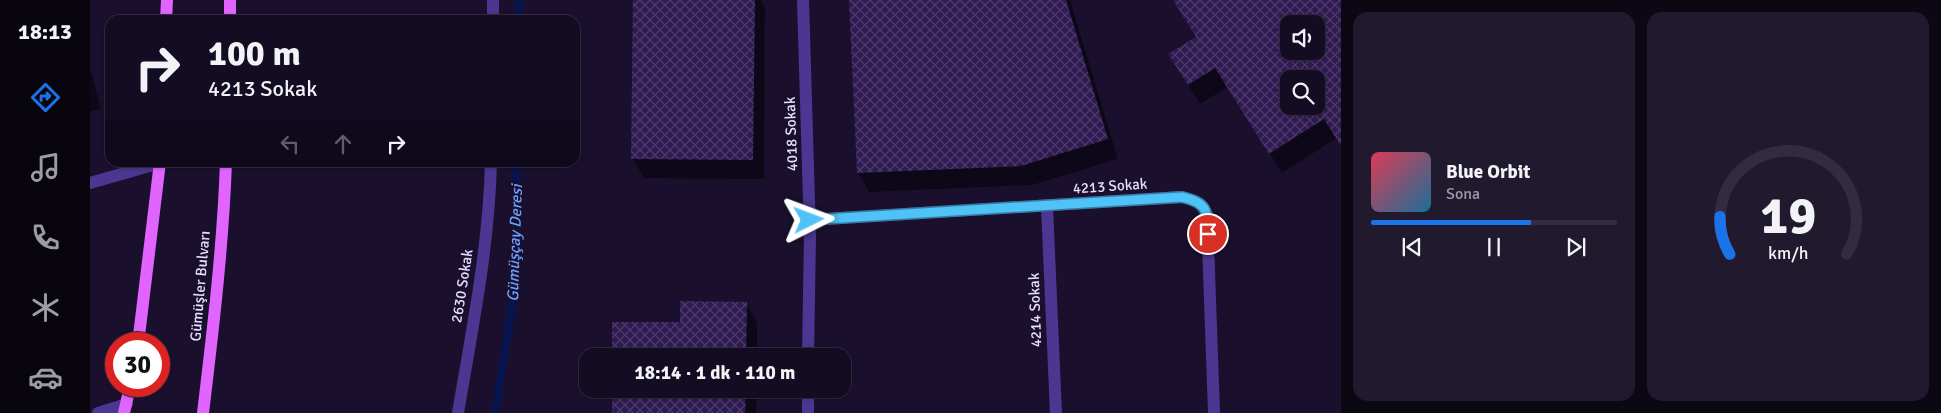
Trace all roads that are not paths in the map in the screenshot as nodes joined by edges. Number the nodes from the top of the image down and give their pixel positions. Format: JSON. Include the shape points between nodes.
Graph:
{"nodes":[{"id":1,"x":167,"y":0,"type":"edge"},
{"id":2,"x":230,"y":0,"type":"edge"},
{"id":3,"x":493,"y":0,"type":"edge"},
{"id":4,"x":804,"y":0,"type":"edge"},
{"id":5,"x":166,"y":15,"type":"edge"},
{"id":6,"x":230,"y":15,"type":"edge"},
{"id":7,"x":493,"y":15,"type":"edge"},
{"id":8,"x":146,"y":167,"type":"edge"},
{"id":9,"x":160,"y":167,"type":"edge"},
{"id":10,"x":226,"y":167,"type":"edge"},
{"id":11,"x":491,"y":167,"type":"edge"},
{"id":12,"x":90,"y":183,"type":"edge"},
{"id":13,"x":1047,"y":207,"type":"junction"},
{"id":14,"x":809,"y":220,"type":"junction"},
{"id":15,"x":139,"y":332,"type":"edge"},
{"id":16,"x":808,"y":348,"type":"edge"},
{"id":17,"x":808,"y":398,"type":"edge"},
{"id":18,"x":125,"y":409,"type":"edge"},
{"id":19,"x":98,"y":413,"type":"edge"},
{"id":20,"x":203,"y":413,"type":"edge"},
{"id":21,"x":458,"y":413,"type":"edge"},
{"id":22,"x":808,"y":413,"type":"edge"},
{"id":23,"x":1056,"y":413,"type":"edge"},
{"id":24,"x":1214,"y":413,"type":"edge"}],
"edges":[{"from":1,"to":5,"type":"main road"},
{"from":2,"to":6,"type":"main road"},
{"from":3,"to":7,"type":"street"},
{"from":4,"to":14,"type":"street","name":"4018 Sokak"},
{"from":8,"to":12,"type":"street"},
{"from":9,"to":15,"type":"main road"},
{"from":10,"to":20,"type":"main road","name":"Gümüşler Bulvarı"},
{"from":11,"to":21,"type":"street","name":"2630 Sokak","via":[[484,257]]},
{"from":13,"to":14,"type":"street","name":"4213 Sokak"},
{"from":13,"to":23,"type":"street","name":"4214 Sokak"},
{"from":13,"to":24,"type":"street","name":"4213 Sokak","via":[[1182,197],[1203,205],[1207,214]]},
{"from":14,"to":16,"type":"street","name":"4018 Sokak"},
{"from":17,"to":22,"type":"street"},
{"from":18,"to":19,"type":"street"}]}
